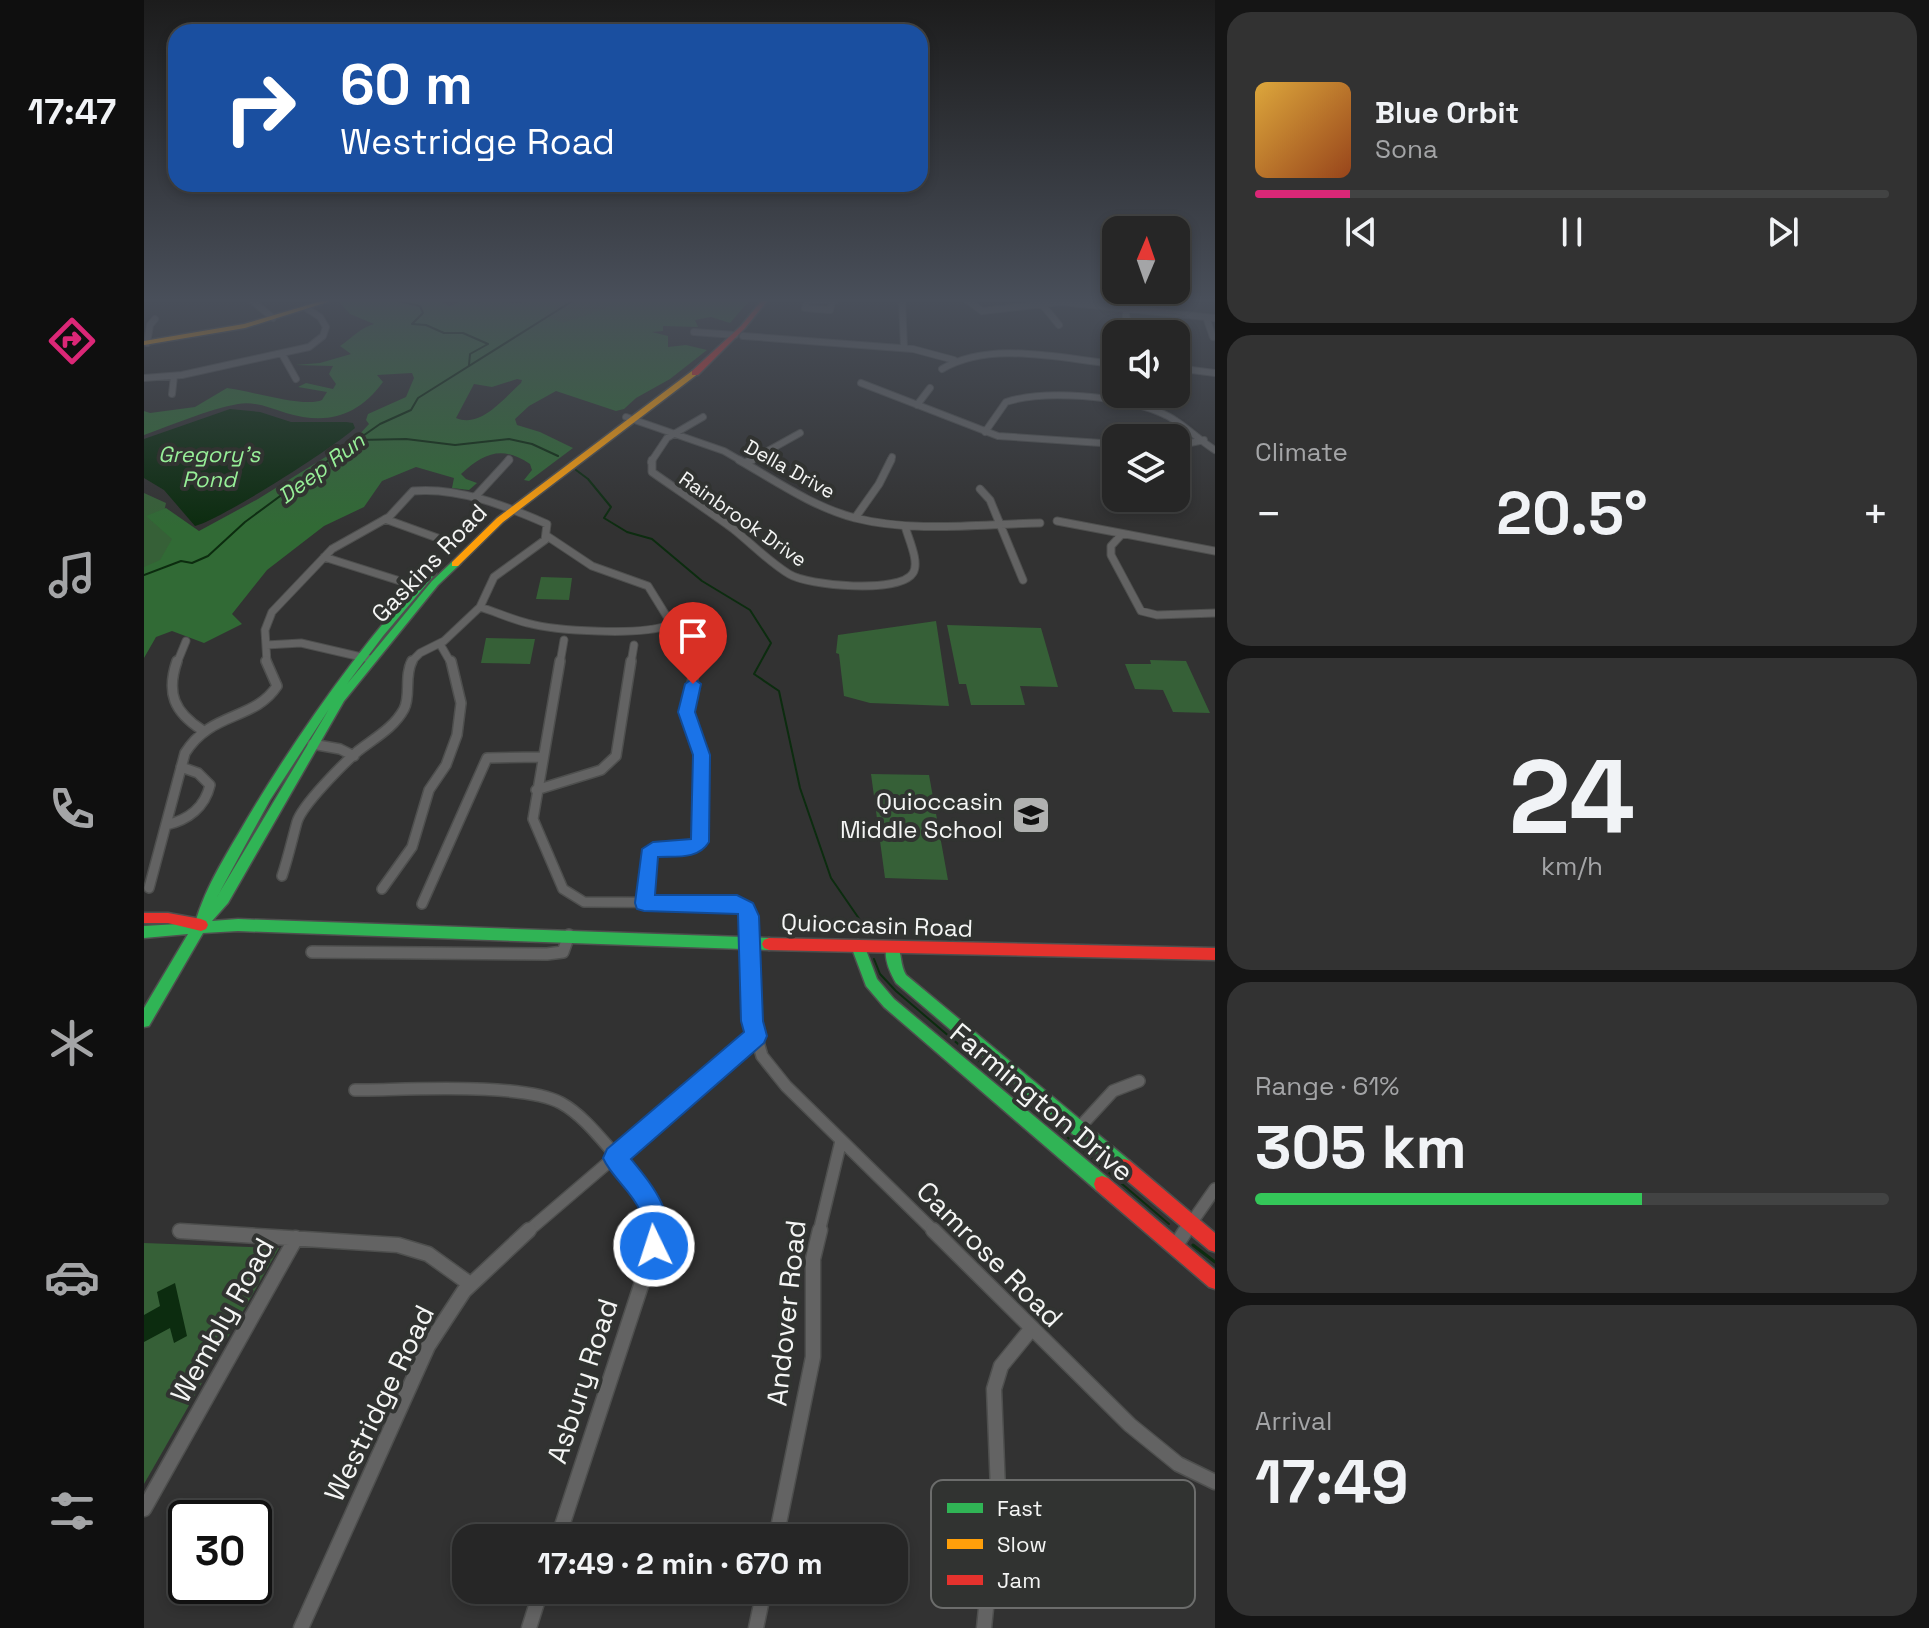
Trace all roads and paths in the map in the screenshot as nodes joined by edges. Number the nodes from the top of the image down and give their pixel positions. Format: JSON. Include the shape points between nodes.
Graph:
{"nodes":[{"id":1,"x":174,"y":376,"type":"joint"},
{"id":2,"x":294,"y":376,"type":"edge"},
{"id":3,"x":691,"y":376,"type":"edge"},
{"id":4,"x":144,"y":378,"type":"edge"},
{"id":5,"x":296,"y":379,"type":"dead end"},
{"id":6,"x":861,"y":383,"type":"dead end"},
{"id":7,"x":930,"y":388,"type":"dead end"},
{"id":8,"x":172,"y":394,"type":"dead end"},
{"id":9,"x":917,"y":405,"type":"junction"},
{"id":10,"x":703,"y":417,"type":"dead end"},
{"id":11,"x":629,"y":418,"type":"junction"},
{"id":12,"x":985,"y":432,"type":"junction"},
{"id":13,"x":800,"y":433,"type":"dead end"},
{"id":14,"x":676,"y":434,"type":"junction"},
{"id":15,"x":1204,"y":440,"type":"junction"},
{"id":16,"x":1102,"y":443,"type":"edge"},
{"id":17,"x":1190,"y":443,"type":"edge"},
{"id":18,"x":1215,"y":447,"type":"edge"},
{"id":19,"x":892,"y":457,"type":"dead end"},
{"id":20,"x":509,"y":459,"type":"dead end"},
{"id":21,"x":747,"y":462,"type":"junction"},
{"id":22,"x":980,"y":489,"type":"dead end"},
{"id":23,"x":474,"y":498,"type":"junction"},
{"id":24,"x":510,"y":507,"type":"junction"},
{"id":25,"x":855,"y":518,"type":"junction"},
{"id":26,"x":385,"y":519,"type":"junction"},
{"id":27,"x":1057,"y":521,"type":"dead end"},
{"id":28,"x":1040,"y":523,"type":"dead end"},
{"id":29,"x":1000,"y":524,"type":"junction"},
{"id":30,"x":905,"y":526,"type":"junction"},
{"id":31,"x":1122,"y":534,"type":"junction"},
{"id":32,"x":547,"y":536,"type":"junction"},
{"id":33,"x":443,"y":540,"type":"dead end"},
{"id":34,"x":1215,"y":551,"type":"edge"},
{"id":35,"x":324,"y":557,"type":"junction"},
{"id":36,"x":1023,"y":580,"type":"dead end"},
{"id":37,"x":400,"y":581,"type":"dead end"},
{"id":38,"x":480,"y":607,"type":"junction"},
{"id":39,"x":1215,"y":613,"type":"edge"},
{"id":40,"x":564,"y":640,"type":"dead end"},
{"id":41,"x":186,"y":641,"type":"dead end"},
{"id":42,"x":440,"y":644,"type":"junction"},
{"id":43,"x":266,"y":645,"type":"junction"},
{"id":44,"x":634,"y":645,"type":"dead end"},
{"id":45,"x":364,"y":658,"type":"junction"},
{"id":46,"x":695,"y":667,"type":"dead end"},
{"id":47,"x":202,"y":730,"type":"junction"},
{"id":48,"x":312,"y":744,"type":"junction"},
{"id":49,"x":354,"y":756,"type":"junction"},
{"id":50,"x":542,"y":757,"type":"junction"},
{"id":51,"x":181,"y":767,"type":"junction"},
{"id":52,"x":536,"y":790,"type":"junction"},
{"id":53,"x":166,"y":825,"type":"junction"},
{"id":54,"x":282,"y":876,"type":"dead end"},
{"id":55,"x":149,"y":888,"type":"dead end"},
{"id":56,"x":382,"y":889,"type":"dead end"},
{"id":57,"x":644,"y":903,"type":"junction"},
{"id":58,"x":422,"y":904,"type":"dead end"},
{"id":59,"x":144,"y":918,"type":"edge"},
{"id":60,"x":201,"y":925,"type":"junction"},
{"id":61,"x":144,"y":932,"type":"edge"},
{"id":62,"x":569,"y":935,"type":"junction"},
{"id":63,"x":749,"y":942,"type":"junction"},
{"id":64,"x":858,"y":946,"type":"junction"},
{"id":65,"x":892,"y":948,"type":"junction"},
{"id":66,"x":312,"y":952,"type":"dead end"},
{"id":67,"x":1215,"y":954,"type":"edge"},
{"id":68,"x":144,"y":1021,"type":"edge"},
{"id":69,"x":756,"y":1036,"type":"junction"},
{"id":70,"x":1139,"y":1081,"type":"dead end"},
{"id":71,"x":355,"y":1090,"type":"dead end"},
{"id":72,"x":1078,"y":1129,"type":"junction"},
{"id":73,"x":841,"y":1141,"type":"junction"},
{"id":74,"x":615,"y":1158,"type":"junction"},
{"id":75,"x":1215,"y":1189,"type":"edge"},
{"id":76,"x":1190,"y":1223,"type":"junction"},
{"id":77,"x":180,"y":1231,"type":"dead end"},
{"id":78,"x":296,"y":1238,"type":"junction"},
{"id":79,"x":1215,"y":1244,"type":"edge"},
{"id":80,"x":1175,"y":1247,"type":"junction"},
{"id":81,"x":1215,"y":1281,"type":"edge"},
{"id":82,"x":470,"y":1284,"type":"junction"},
{"id":83,"x":1032,"y":1328,"type":"junction"},
{"id":84,"x":998,"y":1480,"type":"edge"},
{"id":85,"x":1215,"y":1482,"type":"edge"},
{"id":86,"x":144,"y":1509,"type":"edge"},
{"id":87,"x":563,"y":1524,"type":"edge"},
{"id":88,"x":779,"y":1524,"type":"edge"},
{"id":89,"x":537,"y":1604,"type":"edge"},
{"id":90,"x":761,"y":1604,"type":"edge"},
{"id":91,"x":986,"y":1608,"type":"edge"},
{"id":92,"x":301,"y":1628,"type":"edge"},
{"id":93,"x":529,"y":1628,"type":"edge"},
{"id":94,"x":756,"y":1628,"type":"edge"},
{"id":95,"x":984,"y":1628,"type":"edge"}],
"edges":[{"from":1,"to":4,"type":"street"},
{"from":1,"to":8,"type":"street"},
{"from":2,"to":5,"type":"street"},
{"from":3,"to":11,"type":"main road","name":"Gaskins Road"},
{"from":6,"to":9,"type":"street"},
{"from":7,"to":9,"type":"street"},
{"from":9,"to":12,"type":"street"},
{"from":10,"to":14,"type":"street"},
{"from":11,"to":14,"type":"street","name":"Della Drive"},
{"from":11,"to":24,"type":"main road","name":"Gaskins Road"},
{"from":12,"to":15,"type":"street","via":[[1003,404],[1041,396],[1142,406]]},
{"from":12,"to":16,"type":"street","via":[[1025,440]]},
{"from":13,"to":21,"type":"street"},
{"from":14,"to":21,"type":"street","name":"Della Drive"},
{"from":14,"to":30,"type":"street","name":"Rainbrook Drive","via":[[650,456],[654,475],[803,581],[838,586],[904,581],[915,564]]},
{"from":15,"to":17,"type":"street"},
{"from":15,"to":18,"type":"street"},
{"from":19,"to":25,"type":"street"},
{"from":20,"to":23,"type":"street"},
{"from":21,"to":25,"type":"street","name":"Della Drive","via":[[819,505]]},
{"from":22,"to":29,"type":"street"},
{"from":23,"to":24,"type":"street"},
{"from":23,"to":26,"type":"street","via":[[428,488],[413,491]]},
{"from":24,"to":32,"type":"street","via":[[547,524]]},
{"from":24,"to":45,"type":"main road","name":"Gaskins Road"},
{"from":25,"to":30,"type":"street","name":"Della Drive"},
{"from":26,"to":33,"type":"street"},
{"from":26,"to":35,"type":"street"},
{"from":27,"to":31,"type":"street"},
{"from":28,"to":29,"type":"street","name":"Della Drive"},
{"from":29,"to":30,"type":"street","name":"Della Drive"},
{"from":29,"to":36,"type":"street"},
{"from":31,"to":34,"type":"street"},
{"from":31,"to":39,"type":"street","via":[[1111,546],[1111,555],[1141,611]]},
{"from":32,"to":38,"type":"street","via":[[494,577]]},
{"from":32,"to":38,"type":"street","via":[[592,566],[648,586],[668,625],[637,633],[530,624]]},
{"from":35,"to":37,"type":"street"},
{"from":35,"to":43,"type":"street","via":[[272,612]]},
{"from":38,"to":42,"type":"street"},
{"from":40,"to":50,"type":"street"},
{"from":41,"to":47,"type":"street","via":[[171,675],[171,695],[185,720]]},
{"from":42,"to":49,"type":"street","via":[[410,663],[405,708]]},
{"from":42,"to":56,"type":"street","via":[[459,685],[462,723],[446,764],[429,789],[409,854]]},
{"from":43,"to":45,"type":"street","via":[[301,643]]},
{"from":43,"to":47,"type":"street","via":[[265,659],[276,679],[271,696]]},
{"from":44,"to":52,"type":"street","via":[[616,756],[601,770]]},
{"from":45,"to":48,"type":"main road","name":"Gaskins Road"},
{"from":45,"to":60,"type":"main road","name":"Gaskins Road","via":[[324,704],[272,787],[206,905]]},
{"from":46,"to":57,"type":"street","via":[[687,712],[701,755],[700,842],[648,854]]},
{"from":47,"to":51,"type":"street"},
{"from":48,"to":49,"type":"street"},
{"from":48,"to":60,"type":"main road","name":"Gaskins Road","via":[[223,899]]},
{"from":49,"to":54,"type":"street","via":[[297,820]]},
{"from":50,"to":52,"type":"street"},
{"from":50,"to":58,"type":"street","via":[[487,758]]},
{"from":51,"to":53,"type":"street"},
{"from":51,"to":53,"type":"street","via":[[205,778],[209,793],[188,819]]},
{"from":52,"to":57,"type":"street","via":[[533,819],[568,895],[584,902]]},
{"from":53,"to":55,"type":"street"},
{"from":57,"to":63,"type":"street","via":[[740,904],[748,911]]},
{"from":59,"to":60,"type":"main road","name":"Quioccasin Road"},
{"from":60,"to":61,"type":"main road","name":"Quioccasin Road"},
{"from":60,"to":62,"type":"main road","name":"Quioccasin Road"},
{"from":60,"to":68,"type":"main road","name":"Gaskins Road"},
{"from":62,"to":63,"type":"main road","name":"Quioccasin Road"},
{"from":62,"to":66,"type":"street","via":[[563,952],[547,954]]},
{"from":63,"to":64,"type":"main road","name":"Quioccasin Road"},
{"from":63,"to":69,"type":"street"},
{"from":64,"to":65,"type":"main road","name":"Quioccasin Road"},
{"from":64,"to":80,"type":"main road","name":"Farmington Drive","via":[[871,982],[889,1003]]},
{"from":65,"to":67,"type":"main road","name":"Quioccasin Road"},
{"from":65,"to":72,"type":"main road","name":"Farmington Drive","via":[[901,979]]},
{"from":69,"to":73,"type":"street","name":"Camrose Road","via":[[770,1066]]},
{"from":69,"to":74,"type":"street","name":"Westridge Road"},
{"from":70,"to":72,"type":"street","via":[[1113,1091]]},
{"from":71,"to":74,"type":"street","name":"Asbury Road","via":[[524,1091],[547,1096],[582,1119]]},
{"from":72,"to":76,"type":"main road","name":"Farmington Drive"},
{"from":73,"to":83,"type":"street","name":"Camrose Road"},
{"from":73,"to":88,"type":"street","name":"Andover Road","via":[[813,1259],[813,1357]]},
{"from":74,"to":82,"type":"street","name":"Westridge Road"},
{"from":74,"to":87,"type":"street","name":"Asbury Road","via":[[650,1202],[656,1222],[654,1246]]},
{"from":75,"to":76,"type":"street"},
{"from":76,"to":79,"type":"main road","name":"Farmington Drive"},
{"from":76,"to":80,"type":"street"},
{"from":77,"to":78,"type":"street"},
{"from":78,"to":82,"type":"street","via":[[398,1245],[428,1254]]},
{"from":78,"to":86,"type":"street","name":"Wembly Road"},
{"from":80,"to":81,"type":"main road","name":"Farmington Drive"},
{"from":82,"to":92,"type":"street","name":"Westridge Road","via":[[428,1346]]},
{"from":83,"to":84,"type":"street","via":[[1001,1366],[994,1389]]},
{"from":83,"to":85,"type":"street","name":"Camrose Road","via":[[1163,1454]]},
{"from":89,"to":93,"type":"street"},
{"from":90,"to":94,"type":"street"},
{"from":91,"to":95,"type":"street"}]}
